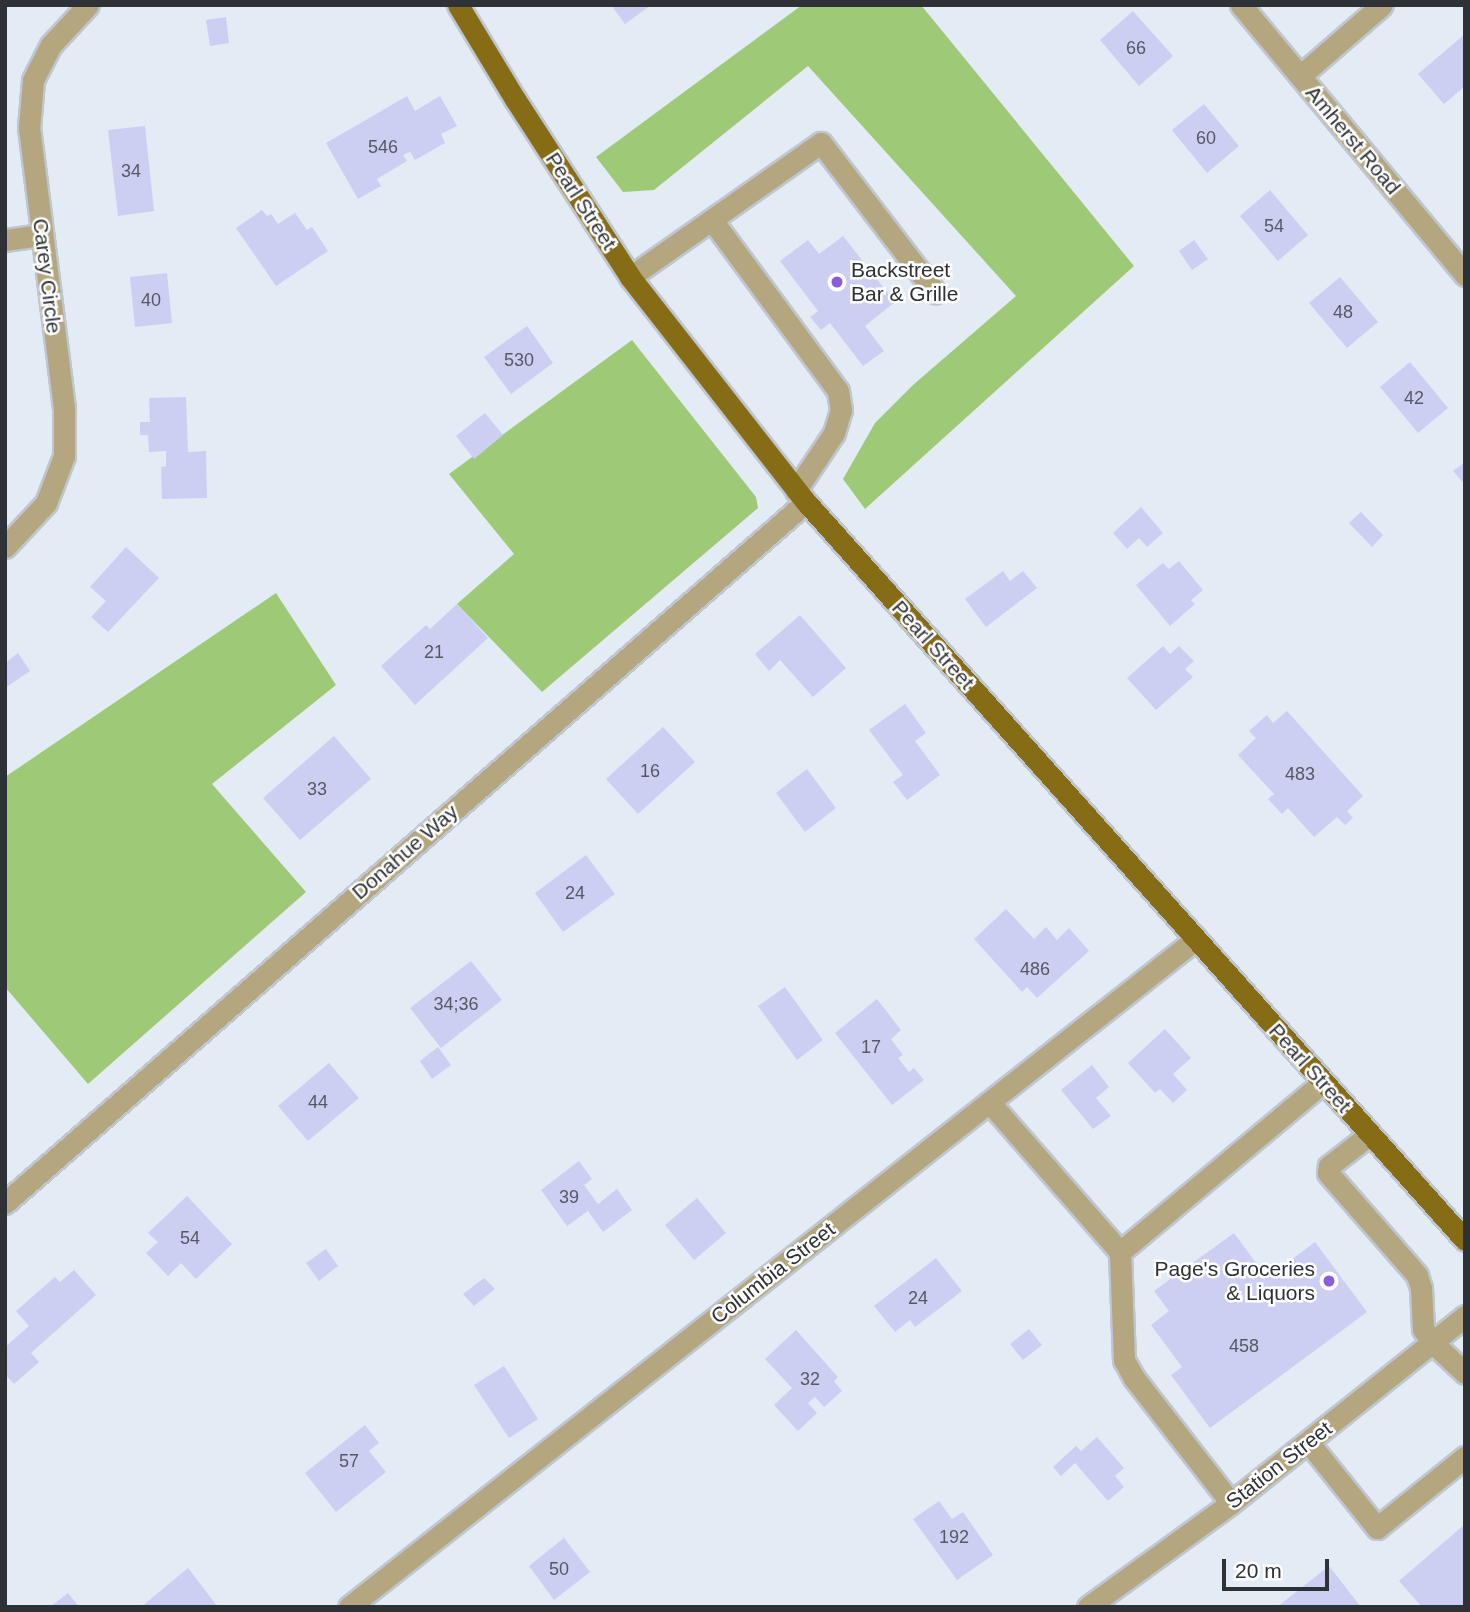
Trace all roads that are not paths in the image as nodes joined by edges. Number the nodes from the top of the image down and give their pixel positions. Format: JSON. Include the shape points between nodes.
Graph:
{"nodes":[{"id":1,"x":88,"y":5,"type":"edge"},
{"id":2,"x":458,"y":5,"type":"edge"},
{"id":3,"x":1241,"y":5,"type":"edge"},
{"id":4,"x":1381,"y":5,"type":"edge"},
{"id":5,"x":1300,"y":76,"type":"junction"},
{"id":6,"x":712,"y":220,"type":"junction"},
{"id":7,"x":42,"y":235,"type":"junction"},
{"id":8,"x":5,"y":240,"type":"edge"},
{"id":9,"x":1465,"y":275,"type":"edge"},
{"id":10,"x":630,"y":277,"type":"junction"},
{"id":11,"x":935,"y":292,"type":"dead end"},
{"id":12,"x":801,"y":496,"type":"junction"},
{"id":13,"x":5,"y":547,"type":"edge"},
{"id":14,"x":1196,"y":939,"type":"junction"},
{"id":15,"x":1322,"y":1083,"type":"junction"},
{"id":16,"x":990,"y":1104,"type":"junction"},
{"id":17,"x":1369,"y":1135,"type":"junction"},
{"id":18,"x":5,"y":1203,"type":"edge"},
{"id":19,"x":1465,"y":1240,"type":"edge"},
{"id":20,"x":1119,"y":1252,"type":"junction"},
{"id":21,"x":1465,"y":1316,"type":"edge"},
{"id":22,"x":1433,"y":1343,"type":"junction"},
{"id":23,"x":1465,"y":1373,"type":"edge"},
{"id":24,"x":1309,"y":1443,"type":"junction"},
{"id":25,"x":1465,"y":1457,"type":"edge"},
{"id":26,"x":1231,"y":1503,"type":"junction"},
{"id":27,"x":349,"y":1607,"type":"edge"},
{"id":28,"x":1088,"y":1607,"type":"edge"}],
"edges":[{"from":1,"to":7,"type":"street","name":"Carey Circle","via":[[51,45],[33,80],[29,128]]},
{"from":2,"to":10,"type":"main road","name":"Pearl Street"},
{"from":3,"to":5,"type":"street","name":"Amherst Road"},
{"from":4,"to":5,"type":"street"},
{"from":5,"to":9,"type":"street","name":"Amherst Road"},
{"from":6,"to":10,"type":"street"},
{"from":6,"to":11,"type":"street","via":[[821,143]]},
{"from":6,"to":12,"type":"street","name":"Donahue Way","via":[[838,391],[841,410],[834,433]]},
{"from":7,"to":8,"type":"street"},
{"from":7,"to":13,"type":"street","name":"Carey Circle","via":[[64,408],[64,456],[46,503]]},
{"from":10,"to":12,"type":"main road","name":"Pearl Street"},
{"from":12,"to":14,"type":"main road","name":"Pearl Street"},
{"from":12,"to":18,"type":"street","name":"Donahue Way"},
{"from":14,"to":15,"type":"main road","name":"Pearl Street"},
{"from":14,"to":16,"type":"street","name":"Columbia Street"},
{"from":15,"to":17,"type":"main road","name":"Pearl Street"},
{"from":15,"to":20,"type":"street"},
{"from":16,"to":20,"type":"street"},
{"from":16,"to":27,"type":"street","name":"Columbia Street"},
{"from":17,"to":19,"type":"main road","name":"Pearl Street"},
{"from":17,"to":22,"type":"street","via":[[1329,1166],[1328,1173],[1417,1275],[1422,1288],[1421,1322]]},
{"from":20,"to":26,"type":"street","via":[[1124,1360]]},
{"from":21,"to":22,"type":"street","name":"Station Street"},
{"from":22,"to":23,"type":"street"},
{"from":22,"to":24,"type":"street","name":"Station Street"},
{"from":24,"to":25,"type":"street","via":[[1377,1528]]},
{"from":24,"to":26,"type":"street","name":"Station Street"},
{"from":26,"to":28,"type":"street","name":"Station Street"}]}
